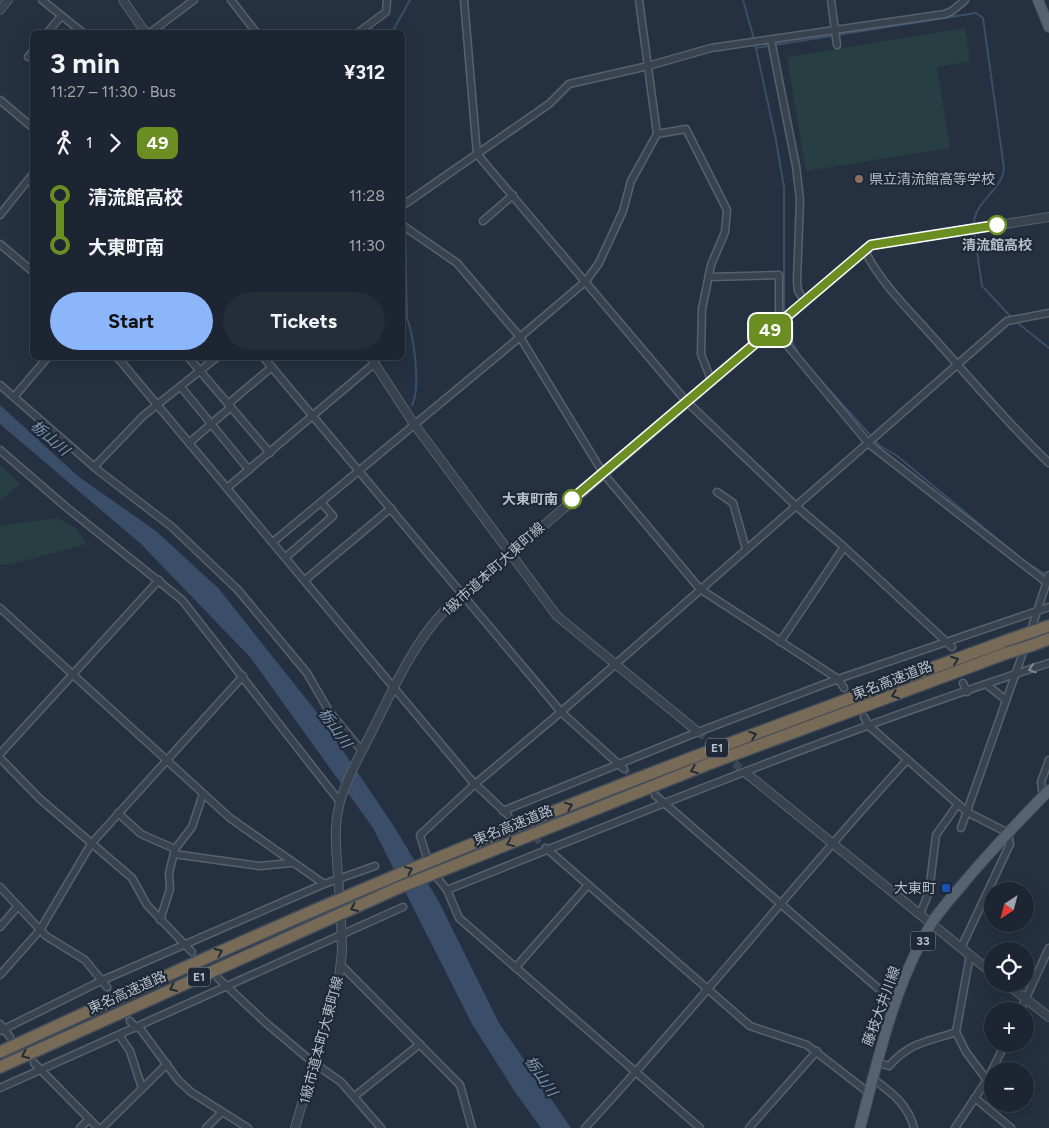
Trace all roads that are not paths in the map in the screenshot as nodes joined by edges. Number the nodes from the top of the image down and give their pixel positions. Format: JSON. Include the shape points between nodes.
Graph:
{"nodes":[{"id":1,"x":8,"y":0,"type":"edge"},
{"id":2,"x":42,"y":0,"type":"edge"},
{"id":3,"x":123,"y":0,"type":"edge"},
{"id":4,"x":194,"y":0,"type":"edge"},
{"id":5,"x":232,"y":0,"type":"edge"},
{"id":6,"x":387,"y":0,"type":"edge"},
{"id":7,"x":464,"y":0,"type":"edge"},
{"id":8,"x":639,"y":0,"type":"edge"},
{"id":9,"x":830,"y":0,"type":"edge"},
{"id":10,"x":965,"y":0,"type":"edge"},
{"id":11,"x":1038,"y":0,"type":"edge"},
{"id":12,"x":0,"y":10,"type":"edge"},
{"id":13,"x":1047,"y":14,"type":"edge"},
{"id":14,"x":62,"y":16,"type":"junction"},
{"id":15,"x":1049,"y":27,"type":"edge"},
{"id":16,"x":50,"y":30,"type":"edge"},
{"id":17,"x":80,"y":30,"type":"edge"},
{"id":18,"x":144,"y":30,"type":"edge"},
{"id":19,"x":154,"y":30,"type":"edge"},
{"id":20,"x":254,"y":30,"type":"edge"},
{"id":21,"x":361,"y":30,"type":"edge"},
{"id":22,"x":835,"y":31,"type":"junction"},
{"id":23,"x":772,"y":42,"type":"junction"},
{"id":24,"x":837,"y":45,"type":"dead end"},
{"id":25,"x":648,"y":66,"type":"junction"},
{"id":26,"x":0,"y":100,"type":"edge"},
{"id":27,"x":30,"y":125,"type":"edge"},
{"id":28,"x":657,"y":134,"type":"junction"},
{"id":29,"x":477,"y":154,"type":"junction"},
{"id":30,"x":30,"y":178,"type":"edge"},
{"id":31,"x":513,"y":195,"type":"junction"},
{"id":32,"x":405,"y":204,"type":"edge"},
{"id":33,"x":0,"y":215,"type":"edge"},
{"id":34,"x":1049,"y":217,"type":"edge"},
{"id":35,"x":483,"y":221,"type":"dead end"},
{"id":36,"x":405,"y":228,"type":"edge"},
{"id":37,"x":0,"y":244,"type":"edge"},
{"id":38,"x":864,"y":249,"type":"junction"},
{"id":39,"x":30,"y":270,"type":"edge"},
{"id":40,"x":709,"y":277,"type":"junction"},
{"id":41,"x":586,"y":281,"type":"junction"},
{"id":42,"x":804,"y":300,"type":"junction"},
{"id":43,"x":1049,"y":312,"type":"edge"},
{"id":44,"x":779,"y":322,"type":"junction"},
{"id":45,"x":520,"y":338,"type":"junction"},
{"id":46,"x":46,"y":360,"type":"edge"},
{"id":47,"x":120,"y":360,"type":"edge"},
{"id":48,"x":191,"y":360,"type":"edge"},
{"id":49,"x":214,"y":360,"type":"edge"},
{"id":50,"x":266,"y":360,"type":"edge"},
{"id":51,"x":373,"y":360,"type":"edge"},
{"id":52,"x":958,"y":365,"type":"junction"},
{"id":53,"x":272,"y":367,"type":"junction"},
{"id":54,"x":200,"y":371,"type":"junction"},
{"id":55,"x":711,"y":380,"type":"junction"},
{"id":56,"x":0,"y":385,"type":"edge"},
{"id":57,"x":181,"y":387,"type":"junction"},
{"id":58,"x":14,"y":397,"type":"junction"},
{"id":59,"x":686,"y":401,"type":"junction"},
{"id":60,"x":158,"y":406,"type":"junction"},
{"id":61,"x":230,"y":406,"type":"junction"},
{"id":62,"x":314,"y":416,"type":"junction"},
{"id":63,"x":211,"y":424,"type":"junction"},
{"id":64,"x":414,"y":424,"type":"junction"},
{"id":65,"x":189,"y":443,"type":"junction"},
{"id":66,"x":869,"y":444,"type":"junction"},
{"id":67,"x":0,"y":450,"type":"edge"},
{"id":68,"x":270,"y":453,"type":"junction"},
{"id":69,"x":1049,"y":463,"type":"edge"},
{"id":70,"x":95,"y":466,"type":"junction"},
{"id":71,"x":250,"y":470,"type":"junction"},
{"id":72,"x":360,"y":471,"type":"junction"},
{"id":73,"x":603,"y":473,"type":"junction"},
{"id":74,"x":227,"y":488,"type":"junction"},
{"id":75,"x":717,"y":492,"type":"dead end"},
{"id":76,"x":321,"y":502,"type":"junction"},
{"id":77,"x":796,"y":506,"type":"junction"},
{"id":78,"x":391,"y":508,"type":"junction"},
{"id":79,"x":273,"y":542,"type":"junction"},
{"id":80,"x":844,"y":547,"type":"junction"},
{"id":81,"x":746,"y":549,"type":"junction"},
{"id":82,"x":509,"y":553,"type":"junction"},
{"id":83,"x":286,"y":557,"type":"junction"},
{"id":84,"x":1047,"y":578,"type":"edge"},
{"id":85,"x":159,"y":580,"type":"junction"},
{"id":86,"x":305,"y":580,"type":"junction"},
{"id":87,"x":700,"y":589,"type":"junction"},
{"id":88,"x":463,"y":593,"type":"junction"},
{"id":89,"x":1049,"y":607,"type":"edge"},
{"id":90,"x":0,"y":608,"type":"edge"},
{"id":91,"x":1038,"y":611,"type":"junction"},
{"id":92,"x":1049,"y":626,"type":"edge"},
{"id":93,"x":1049,"y":639,"type":"edge"},
{"id":94,"x":947,"y":641,"type":"junction"},
{"id":95,"x":780,"y":642,"type":"junction"},
{"id":96,"x":952,"y":648,"type":"dead end"},
{"id":97,"x":1049,"y":663,"type":"edge"},
{"id":98,"x":614,"y":664,"type":"junction"},
{"id":99,"x":1015,"y":674,"type":"junction"},
{"id":100,"x":73,"y":675,"type":"junction"},
{"id":101,"x":243,"y":676,"type":"junction"},
{"id":102,"x":838,"y":679,"type":"junction"},
{"id":103,"x":963,"y":683,"type":"dead end"},
{"id":104,"x":987,"y":685,"type":"junction"},
{"id":105,"x":394,"y":688,"type":"junction"},
{"id":106,"x":844,"y":688,"type":"dead end"},
{"id":107,"x":967,"y":692,"type":"junction"},
{"id":108,"x":1006,"y":700,"type":"junction"},
{"id":109,"x":561,"y":712,"type":"junction"},
{"id":110,"x":864,"y":717,"type":"dead end"},
{"id":111,"x":869,"y":726,"type":"junction"},
{"id":112,"x":698,"y":732,"type":"junction"},
{"id":113,"x":362,"y":753,"type":"junction"},
{"id":114,"x":0,"y":754,"type":"edge"},
{"id":115,"x":0,"y":758,"type":"edge"},
{"id":116,"x":908,"y":760,"type":"junction"},
{"id":117,"x":1049,"y":760,"type":"edge"},
{"id":118,"x":166,"y":761,"type":"junction"},
{"id":119,"x":619,"y":763,"type":"junction"},
{"id":120,"x":624,"y":769,"type":"tunnel mouth"},
{"id":121,"x":746,"y":773,"type":"junction"},
{"id":122,"x":475,"y":784,"type":"junction"},
{"id":123,"x":1046,"y":793,"type":"edge"},
{"id":124,"x":203,"y":794,"type":"junction"},
{"id":125,"x":655,"y":796,"type":"tunnel mouth"},
{"id":126,"x":341,"y":800,"type":"junction"},
{"id":127,"x":664,"y":803,"type":"junction"},
{"id":128,"x":958,"y":804,"type":"junction"},
{"id":129,"x":968,"y":812,"type":"junction"},
{"id":130,"x":118,"y":813,"type":"junction"},
{"id":131,"x":961,"y":828,"type":"dead end"},
{"id":132,"x":1008,"y":833,"type":"junction"},
{"id":133,"x":832,"y":842,"type":"junction"},
{"id":134,"x":91,"y":844,"type":"junction"},
{"id":135,"x":547,"y":848,"type":"junction"},
{"id":136,"x":175,"y":851,"type":"junction"},
{"id":137,"x":426,"y":859,"type":"junction"},
{"id":138,"x":294,"y":863,"type":"junction"},
{"id":139,"x":375,"y":866,"type":"dead end"},
{"id":140,"x":435,"y":877,"type":"junction"},
{"id":141,"x":338,"y":879,"type":"junction"},
{"id":142,"x":324,"y":884,"type":"junction"},
{"id":143,"x":588,"y":885,"type":"junction"},
{"id":144,"x":0,"y":887,"type":"edge"},
{"id":145,"x":447,"y":890,"type":"junction"},
{"id":146,"x":339,"y":891,"type":"dead end"},
{"id":147,"x":18,"y":906,"type":"junction"},
{"id":148,"x":780,"y":906,"type":"junction"},
{"id":149,"x":403,"y":907,"type":"dead end"},
{"id":150,"x":920,"y":914,"type":"junction"},
{"id":151,"x":160,"y":920,"type":"junction"},
{"id":152,"x":341,"y":921,"type":"dead end"},
{"id":153,"x":931,"y":924,"type":"junction"},
{"id":154,"x":0,"y":927,"type":"edge"},
{"id":155,"x":40,"y":930,"type":"junction"},
{"id":156,"x":342,"y":935,"type":"junction"},
{"id":157,"x":185,"y":946,"type":"junction"},
{"id":158,"x":960,"y":948,"type":"junction"},
{"id":159,"x":1049,"y":948,"type":"edge"},
{"id":160,"x":192,"y":952,"type":"dead end"},
{"id":161,"x":970,"y":955,"type":"junction"},
{"id":162,"x":341,"y":964,"type":"junction"},
{"id":163,"x":984,"y":966,"type":"edge"},
{"id":164,"x":516,"y":967,"type":"junction"},
{"id":165,"x":0,"y":976,"type":"edge"},
{"id":166,"x":218,"y":978,"type":"dead end"},
{"id":167,"x":102,"y":980,"type":"junction"},
{"id":168,"x":227,"y":986,"type":"junction"},
{"id":169,"x":107,"y":987,"type":"tunnel mouth"},
{"id":170,"x":707,"y":990,"type":"junction"},
{"id":171,"x":1017,"y":992,"type":"edge"},
{"id":172,"x":1026,"y":999,"type":"junction"},
{"id":173,"x":1024,"y":1002,"type":"edge"},
{"id":174,"x":895,"y":1003,"type":"junction"},
{"id":175,"x":1049,"y":1018,"type":"edge"},
{"id":176,"x":130,"y":1021,"type":"tunnel mouth"},
{"id":177,"x":137,"y":1027,"type":"junction"},
{"id":178,"x":2,"y":1028,"type":"edge"},
{"id":179,"x":956,"y":1032,"type":"junction"},
{"id":180,"x":119,"y":1036,"type":"junction"},
{"id":181,"x":10,"y":1037,"type":"dead end"},
{"id":182,"x":420,"y":1044,"type":"junction"},
{"id":183,"x":817,"y":1051,"type":"junction"},
{"id":184,"x":0,"y":1052,"type":"edge"},
{"id":185,"x":876,"y":1062,"type":"junction"},
{"id":186,"x":34,"y":1063,"type":"dead end"},
{"id":187,"x":166,"y":1064,"type":"junction"},
{"id":188,"x":315,"y":1064,"type":"junction"},
{"id":189,"x":0,"y":1067,"type":"edge"},
{"id":190,"x":41,"y":1069,"type":"junction"},
{"id":191,"x":636,"y":1073,"type":"junction"},
{"id":192,"x":984,"y":1076,"type":"edge"},
{"id":193,"x":872,"y":1078,"type":"junction"},
{"id":194,"x":984,"y":1084,"type":"edge"},
{"id":195,"x":0,"y":1088,"type":"edge"},
{"id":196,"x":142,"y":1088,"type":"junction"},
{"id":197,"x":869,"y":1093,"type":"junction"},
{"id":198,"x":355,"y":1096,"type":"junction"},
{"id":199,"x":975,"y":1098,"type":"junction"},
{"id":200,"x":222,"y":1112,"type":"junction"},
{"id":201,"x":89,"y":1119,"type":"junction"},
{"id":202,"x":80,"y":1128,"type":"edge"},
{"id":203,"x":98,"y":1128,"type":"edge"},
{"id":204,"x":102,"y":1128,"type":"edge"},
{"id":205,"x":206,"y":1128,"type":"edge"},
{"id":206,"x":248,"y":1128,"type":"edge"},
{"id":207,"x":295,"y":1128,"type":"edge"},
{"id":208,"x":381,"y":1128,"type":"edge"},
{"id":209,"x":472,"y":1128,"type":"edge"},
{"id":210,"x":585,"y":1128,"type":"edge"},
{"id":211,"x":700,"y":1128,"type":"edge"},
{"id":212,"x":749,"y":1128,"type":"edge"},
{"id":213,"x":860,"y":1128,"type":"edge"},
{"id":214,"x":914,"y":1128,"type":"edge"},
{"id":215,"x":955,"y":1128,"type":"edge"},
{"id":216,"x":1012,"y":1128,"type":"edge"}],
"edges":[{"from":1,"to":12,"type":"street"},
{"from":2,"to":14,"type":"street"},
{"from":3,"to":18,"type":"street"},
{"from":4,"to":19,"type":"street"},
{"from":5,"to":20,"type":"street"},
{"from":6,"to":21,"type":"street","via":[[386,12]]},
{"from":7,"to":29,"type":"street"},
{"from":8,"to":25,"type":"street"},
{"from":9,"to":22,"type":"street"},
{"from":10,"to":22,"type":"street","via":[[945,14]]},
{"from":11,"to":13,"type":"main road"},
{"from":13,"to":15,"type":"main road"},
{"from":14,"to":16,"type":"street"},
{"from":14,"to":17,"type":"street"},
{"from":22,"to":23,"type":"street"},
{"from":22,"to":24,"type":"street"},
{"from":23,"to":25,"type":"street","via":[[711,48]]},
{"from":23,"to":42,"type":"street","via":[[797,174],[800,200],[796,281]]},
{"from":25,"to":28,"type":"street"},
{"from":25,"to":29,"type":"street","via":[[569,84],[549,104]]},
{"from":26,"to":27,"type":"street"},
{"from":28,"to":40,"type":"street","via":[[686,128],[727,210],[726,232]]},
{"from":28,"to":41,"type":"street","via":[[631,181],[608,246]]},
{"from":29,"to":31,"type":"street"},
{"from":29,"to":32,"type":"street"},
{"from":30,"to":33,"type":"street"},
{"from":31,"to":35,"type":"street"},
{"from":31,"to":41,"type":"street"},
{"from":34,"to":38,"type":"street","via":[[876,243]]},
{"from":36,"to":45,"type":"street","via":[[457,263]]},
{"from":37,"to":39,"type":"street"},
{"from":38,"to":42,"type":"street","name":"1級市道本町大東町線"},
{"from":38,"to":52,"type":"street","via":[[871,263]]},
{"from":40,"to":44,"type":"street","via":[[779,275]]},
{"from":40,"to":55,"type":"street","via":[[702,309],[701,342],[704,364]]},
{"from":41,"to":45,"type":"street"},
{"from":41,"to":59,"type":"street"},
{"from":42,"to":44,"type":"street","name":"1級市道本町大東町線"},
{"from":43,"to":52,"type":"street","via":[[1007,321]]},
{"from":44,"to":55,"type":"street","name":"1級市道本町大東町線"},
{"from":44,"to":66,"type":"street","via":[[792,353]]},
{"from":45,"to":64,"type":"street"},
{"from":45,"to":73,"type":"street"},
{"from":46,"to":58,"type":"street"},
{"from":47,"to":60,"type":"street"},
{"from":48,"to":54,"type":"street"},
{"from":49,"to":54,"type":"street"},
{"from":50,"to":53,"type":"street"},
{"from":51,"to":62,"type":"street"},
{"from":51,"to":64,"type":"street"},
{"from":52,"to":66,"type":"street"},
{"from":52,"to":69,"type":"street","via":[[1015,431]]},
{"from":53,"to":61,"type":"street"},
{"from":53,"to":62,"type":"street"},
{"from":54,"to":57,"type":"street"},
{"from":54,"to":61,"type":"street"},
{"from":55,"to":59,"type":"street","name":"1級市道本町大東町線"},
{"from":56,"to":58,"type":"street"},
{"from":57,"to":60,"type":"street"},
{"from":57,"to":63,"type":"street"},
{"from":58,"to":70,"type":"street"},
{"from":59,"to":73,"type":"street","name":"1級市道本町大東町線"},
{"from":59,"to":77,"type":"street"},
{"from":60,"to":65,"type":"street"},
{"from":60,"to":70,"type":"street","via":[[143,416]]},
{"from":61,"to":63,"type":"street"},
{"from":61,"to":68,"type":"street"},
{"from":62,"to":68,"type":"street"},
{"from":62,"to":72,"type":"street"},
{"from":63,"to":65,"type":"street"},
{"from":63,"to":71,"type":"street"},
{"from":64,"to":72,"type":"street"},
{"from":64,"to":82,"type":"street"},
{"from":65,"to":74,"type":"street"},
{"from":66,"to":77,"type":"street"},
{"from":66,"to":84,"type":"street"},
{"from":67,"to":85,"type":"street"},
{"from":68,"to":71,"type":"street"},
{"from":70,"to":113,"type":"street","via":[[172,527],[238,590],[307,674]]},
{"from":71,"to":74,"type":"street"},
{"from":72,"to":76,"type":"street"},
{"from":72,"to":78,"type":"street"},
{"from":73,"to":82,"type":"street","name":"1級市道本町大東町線"},
{"from":73,"to":87,"type":"street"},
{"from":74,"to":79,"type":"street"},
{"from":75,"to":81,"type":"street","via":[[733,503]]},
{"from":76,"to":79,"type":"street"},
{"from":76,"to":83,"type":"street","via":[[333,516]]},
{"from":77,"to":80,"type":"street"},
{"from":77,"to":81,"type":"street"},
{"from":78,"to":86,"type":"street"},
{"from":78,"to":88,"type":"street"},
{"from":79,"to":83,"type":"street"},
{"from":80,"to":94,"type":"street"},
{"from":80,"to":95,"type":"street"},
{"from":81,"to":87,"type":"street"},
{"from":82,"to":88,"type":"street","name":"1級市道本町大東町線"},
{"from":82,"to":98,"type":"street","via":[[557,616]]},
{"from":83,"to":86,"type":"street"},
{"from":84,"to":91,"type":"street"},
{"from":85,"to":100,"type":"street"},
{"from":85,"to":101,"type":"street","via":[[182,600]]},
{"from":86,"to":105,"type":"street"},
{"from":87,"to":95,"type":"street"},
{"from":87,"to":98,"type":"street"},
{"from":88,"to":105,"type":"street","name":"1級市道本町大東町線","via":[[432,623]]},
{"from":88,"to":109,"type":"street"},
{"from":89,"to":91,"type":"street"},
{"from":90,"to":100,"type":"street"},
{"from":91,"to":94,"type":"street"},
{"from":91,"to":99,"type":"street"},
{"from":137,"to":92,"type":"highway","name":"東名高速道路","number":"E1","one_way":true,"bridge":true},
{"from":93,"to":140,"type":"highway","name":"東名高速道路","number":"E1","one_way":true,"bridge":true,"via":[[711,763]]},
{"from":94,"to":96,"type":"street"},
{"from":94,"to":102,"type":"street"},
{"from":95,"to":102,"type":"street"},
{"from":97,"to":99,"type":"street","one_way":true},
{"from":98,"to":109,"type":"street"},
{"from":98,"to":112,"type":"street"},
{"from":99,"to":104,"type":"street"},
{"from":99,"to":108,"type":"street"},
{"from":100,"to":114,"type":"street"},
{"from":100,"to":118,"type":"street"},
{"from":101,"to":118,"type":"street"},
{"from":101,"to":126,"type":"street"},
{"from":102,"to":106,"type":"street"},
{"from":102,"to":112,"type":"street"},
{"from":103,"to":107,"type":"street"},
{"from":104,"to":107,"type":"street"},
{"from":104,"to":108,"type":"street"},
{"from":105,"to":113,"type":"street","name":"1級市道本町大東町線"},
{"from":105,"to":122,"type":"street"},
{"from":107,"to":111,"type":"street"},
{"from":108,"to":129,"type":"street"},
{"from":109,"to":119,"type":"street"},
{"from":109,"to":122,"type":"street"},
{"from":110,"to":111,"type":"street"},
{"from":111,"to":116,"type":"street"},
{"from":111,"to":121,"type":"street"},
{"from":112,"to":119,"type":"street"},
{"from":113,"to":126,"type":"street","name":"1級市道本町大東町線"},
{"from":115,"to":134,"type":"street"},
{"from":116,"to":128,"type":"street"},
{"from":116,"to":133,"type":"street"},
{"from":117,"to":123,"type":"street","via":[[1041,782]]},
{"from":118,"to":124,"type":"street"},
{"from":118,"to":130,"type":"street"},
{"from":119,"to":120,"type":"street"},
{"from":119,"to":122,"type":"street","via":[[506,813]]},
{"from":121,"to":127,"type":"street"},
{"from":121,"to":133,"type":"street"},
{"from":122,"to":137,"type":"street","via":[[420,835]]},
{"from":123,"to":132,"type":"main road","name":"藤枝大井川線","number":"33"},
{"from":124,"to":136,"type":"street","via":[[192,827]]},
{"from":124,"to":138,"type":"street","via":[[230,818]]},
{"from":125,"to":127,"type":"street"},
{"from":126,"to":141,"type":"street","name":"1級市道本町大東町線","via":[[336,836]]},
{"from":127,"to":135,"type":"street"},
{"from":127,"to":148,"type":"street"},
{"from":128,"to":129,"type":"street"},
{"from":128,"to":150,"type":"street","via":[[936,835],[929,892]]},
{"from":129,"to":131,"type":"street"},
{"from":129,"to":132,"type":"street"},
{"from":130,"to":134,"type":"street"},
{"from":130,"to":136,"type":"street","via":[[141,834]]},
{"from":132,"to":153,"type":"main road","name":"藤枝大井川線","number":"33"},
{"from":132,"to":158,"type":"street","via":[[1010,844]]},
{"from":133,"to":148,"type":"street"},
{"from":133,"to":150,"type":"street"},
{"from":134,"to":151,"type":"street","via":[[132,878]]},
{"from":134,"to":155,"type":"street"},
{"from":135,"to":143,"type":"street"},
{"from":135,"to":145,"type":"street"},
{"from":136,"to":138,"type":"street","via":[[259,866]]},
{"from":136,"to":151,"type":"street","via":[[169,872],[170,889]]},
{"from":184,"to":137,"type":"highway","name":"東名高速道路","number":"E1","one_way":true,"via":[[392,878]]},
{"from":138,"to":142,"type":"street"},
{"from":139,"to":141,"type":"street"},
{"from":140,"to":145,"type":"street"},
{"from":140,"to":189,"type":"highway","name":"東名高速道路","number":"E1","one_way":true,"via":[[398,888]]},
{"from":141,"to":142,"type":"street"},
{"from":141,"to":146,"type":"street","name":"1級市道本町大東町線"},
{"from":142,"to":157,"type":"street"},
{"from":143,"to":164,"type":"street"},
{"from":143,"to":170,"type":"street"},
{"from":144,"to":147,"type":"street"},
{"from":145,"to":164,"type":"street","via":[[459,918]]},
{"from":147,"to":154,"type":"street"},
{"from":147,"to":155,"type":"street"},
{"from":148,"to":170,"type":"street"},
{"from":148,"to":174,"type":"street"},
{"from":149,"to":156,"type":"street"},
{"from":150,"to":153,"type":"street"},
{"from":151,"to":157,"type":"street"},
{"from":152,"to":156,"type":"street","name":"1級市道本町大東町線"},
{"from":153,"to":158,"type":"street"},
{"from":153,"to":174,"type":"main road","name":"藤枝大井川線","number":"33"},
{"from":155,"to":165,"type":"street"},
{"from":155,"to":167,"type":"street","via":[[85,960]]},
{"from":156,"to":162,"type":"street","name":"1級市道本町大東町線"},
{"from":156,"to":168,"type":"street"},
{"from":157,"to":160,"type":"street"},
{"from":157,"to":167,"type":"street"},
{"from":158,"to":161,"type":"street"},
{"from":159,"to":172,"type":"street"},
{"from":161,"to":163,"type":"street"},
{"from":161,"to":179,"type":"street"},
{"from":162,"to":182,"type":"street"},
{"from":162,"to":188,"type":"street","name":"1級市道本町大東町線"},
{"from":164,"to":191,"type":"street"},
{"from":166,"to":168,"type":"street"},
{"from":167,"to":169,"type":"street"},
{"from":167,"to":178,"type":"street"},
{"from":168,"to":177,"type":"street"},
{"from":168,"to":188,"type":"street"},
{"from":170,"to":183,"type":"street","via":[[750,1026]]},
{"from":170,"to":191,"type":"street"},
{"from":171,"to":172,"type":"street"},
{"from":172,"to":173,"type":"street"},
{"from":172,"to":175,"type":"street"},
{"from":174,"to":185,"type":"main road","name":"藤枝大井川線","number":"33"},
{"from":176,"to":177,"type":"street"},
{"from":177,"to":180,"type":"street"},
{"from":177,"to":187,"type":"street"},
{"from":178,"to":181,"type":"street"},
{"from":179,"to":185,"type":"street","via":[[914,1044],[901,1052],[889,1066]]},
{"from":179,"to":192,"type":"street"},
{"from":180,"to":190,"type":"street"},
{"from":180,"to":196,"type":"street","via":[[130,1051]]},
{"from":182,"to":198,"type":"street"},
{"from":182,"to":209,"type":"street","via":[[460,1085]]},
{"from":183,"to":197,"type":"street"},
{"from":183,"to":212,"type":"street"},
{"from":185,"to":193,"type":"main road","name":"藤枝大井川線","number":"33"},
{"from":186,"to":190,"type":"street"},
{"from":187,"to":196,"type":"street"},
{"from":187,"to":200,"type":"street","via":[[191,1092]]},
{"from":188,"to":198,"type":"street"},
{"from":188,"to":207,"type":"street","name":"1級市道本町大東町線"},
{"from":190,"to":195,"type":"street"},
{"from":190,"to":201,"type":"street"},
{"from":191,"to":210,"type":"street"},
{"from":191,"to":211,"type":"street"},
{"from":193,"to":197,"type":"main road","name":"藤枝大井川線","number":"33"},
{"from":193,"to":214,"type":"street","via":[[898,1097],[911,1116]]},
{"from":194,"to":199,"type":"street"},
{"from":196,"to":204,"type":"street"},
{"from":197,"to":213,"type":"main road","name":"藤枝大井川線","number":"33"},
{"from":198,"to":208,"type":"street"},
{"from":199,"to":215,"type":"street"},
{"from":199,"to":216,"type":"street"},
{"from":200,"to":205,"type":"street"},
{"from":200,"to":206,"type":"street"},
{"from":201,"to":202,"type":"street"},
{"from":201,"to":203,"type":"street"}]}
